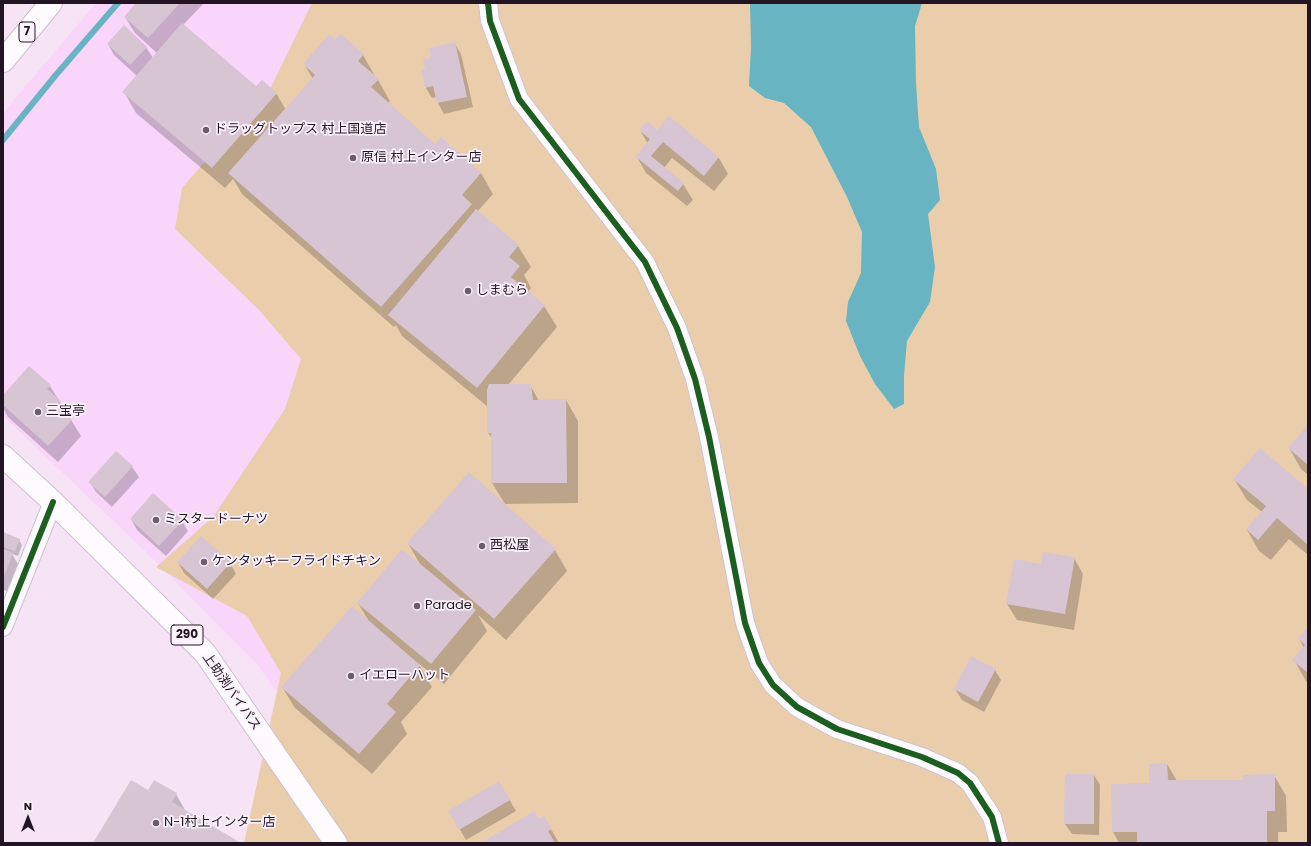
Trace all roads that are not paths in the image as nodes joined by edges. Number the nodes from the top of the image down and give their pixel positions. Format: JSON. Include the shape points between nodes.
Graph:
{"nodes":[{"id":1,"x":51,"y":3,"type":"edge"},
{"id":2,"x":488,"y":3,"type":"edge"},
{"id":3,"x":3,"y":61,"type":"edge"},
{"id":4,"x":3,"y":456,"type":"edge"},
{"id":5,"x":53,"y":502,"type":"junction"},
{"id":6,"x":3,"y":627,"type":"edge"},
{"id":7,"x":336,"y":843,"type":"edge"},
{"id":8,"x":999,"y":843,"type":"edge"}],
"edges":[{"from":1,"to":3,"type":"highway","number":"7"},
{"from":2,"to":8,"type":"street","via":[[490,21],[519,99],[645,262],[677,328],[695,379],[709,437],[744,623],[758,663],[772,685],[797,707],[837,729],[922,757],[958,773],[970,783],[992,817]]},
{"from":4,"to":5,"type":"highway","name":"上助渕バイパス","number":"290"},
{"from":5,"to":6,"type":"street"},
{"from":5,"to":7,"type":"highway","name":"上助渕バイパス","number":"290","via":[[205,653]]}]}
